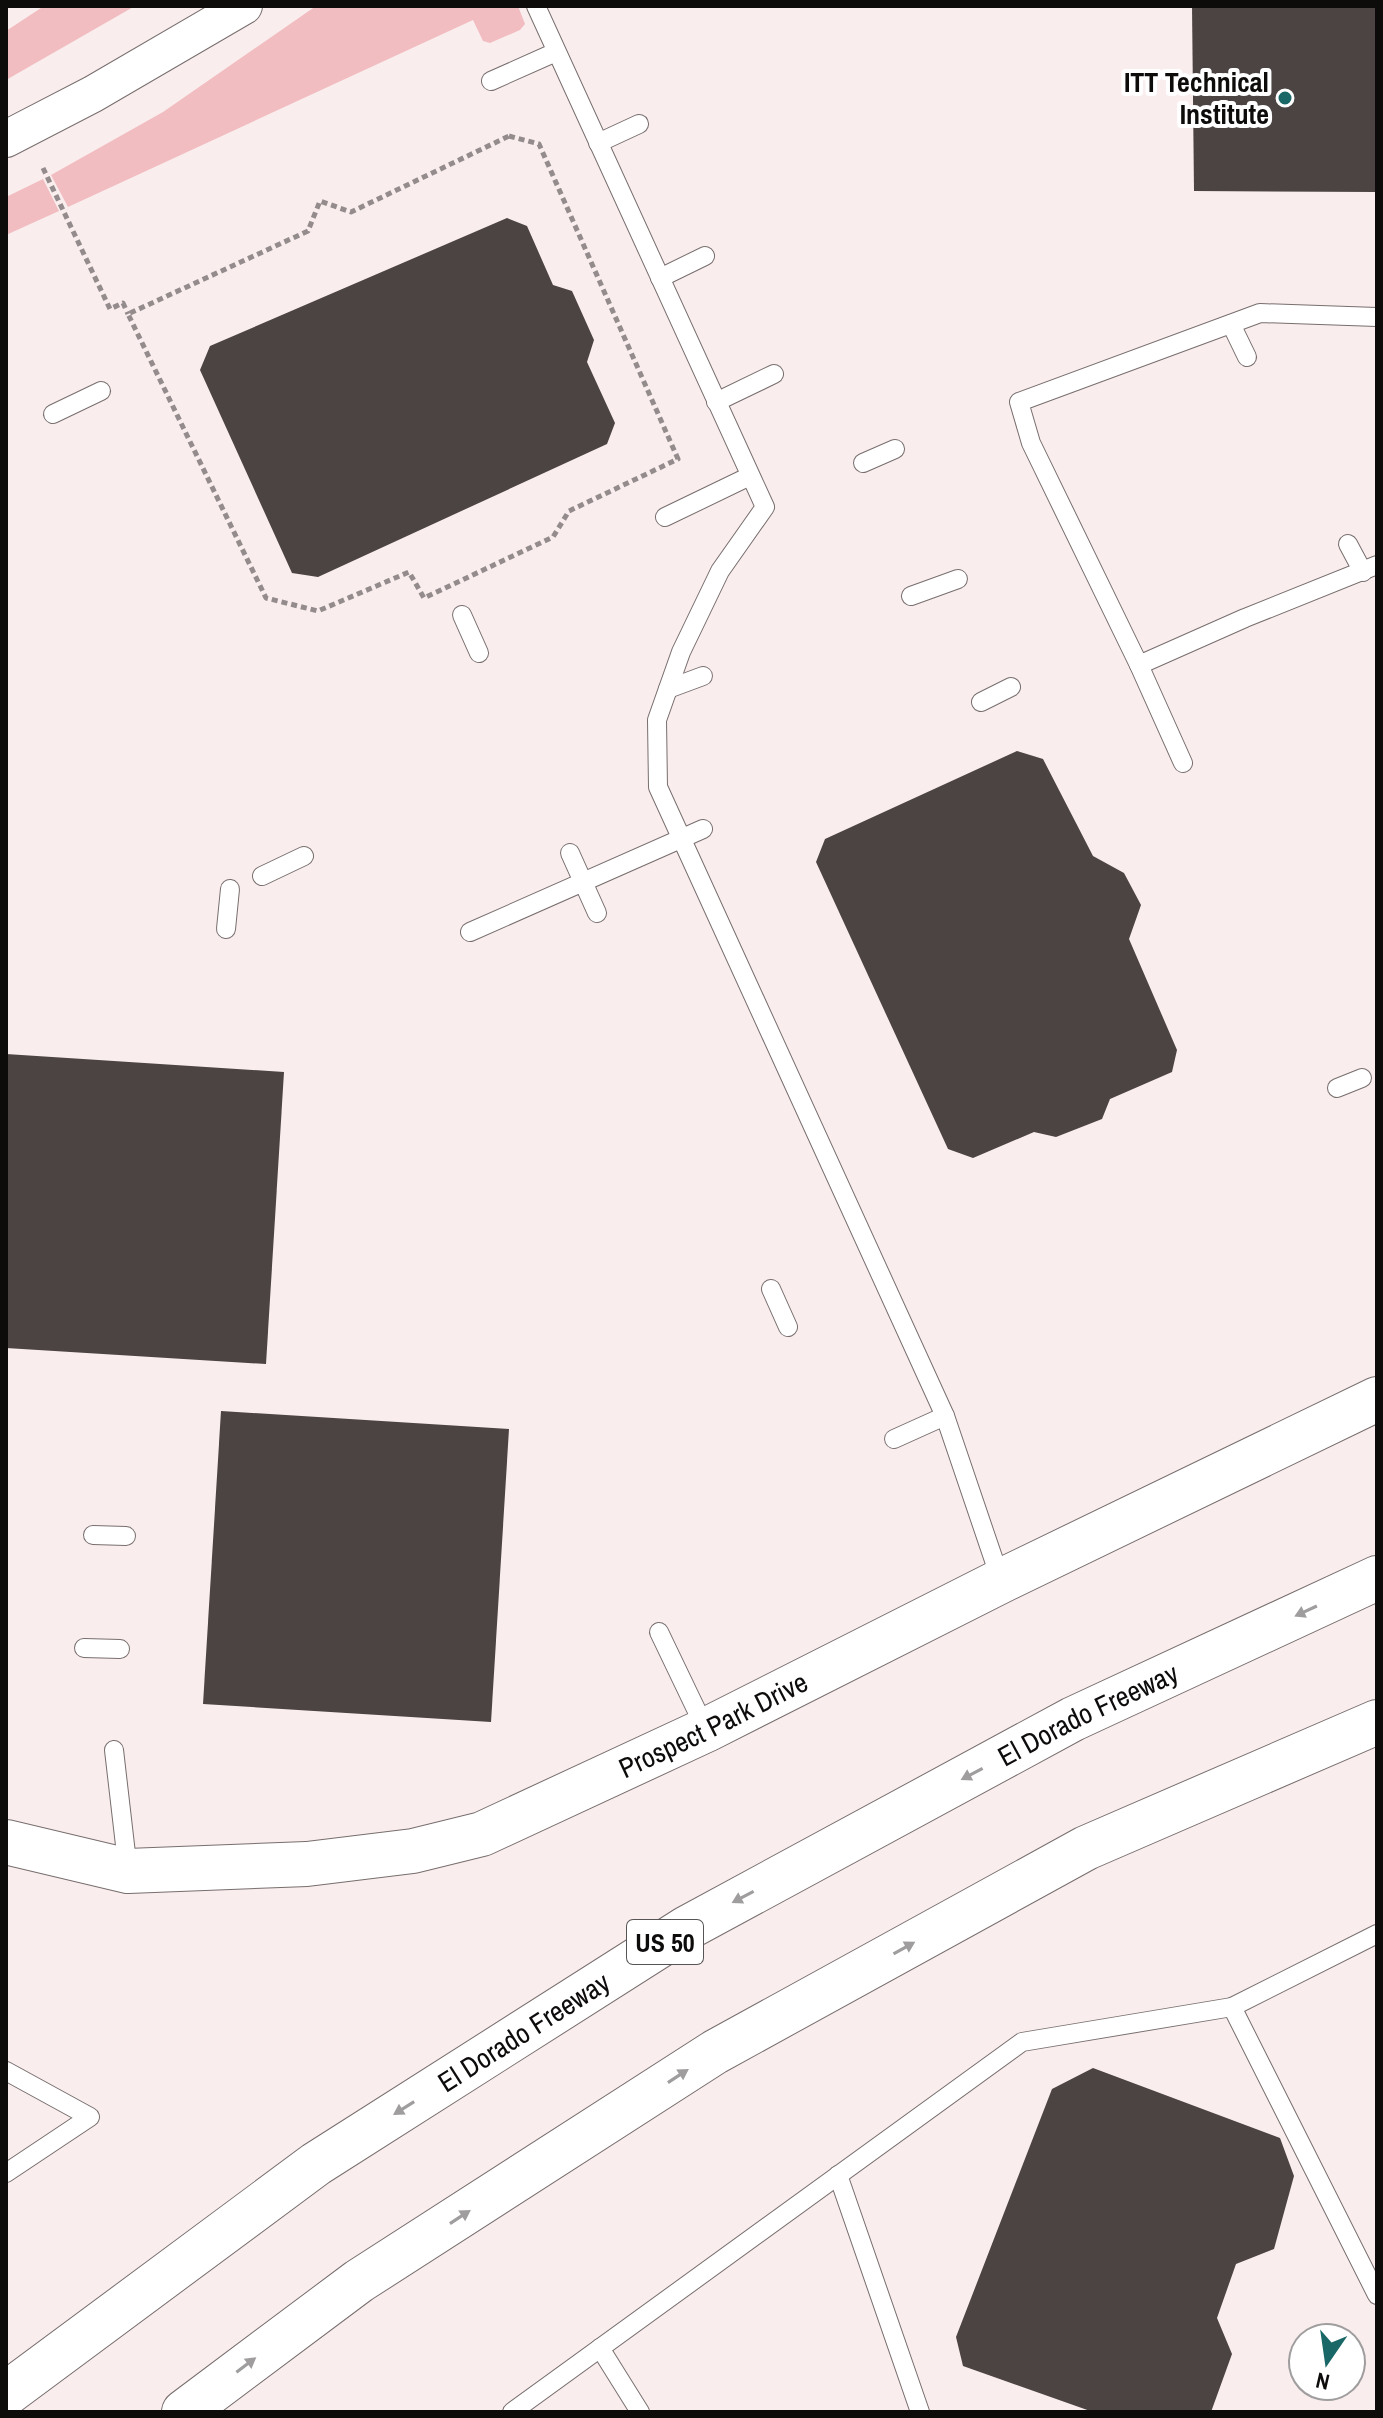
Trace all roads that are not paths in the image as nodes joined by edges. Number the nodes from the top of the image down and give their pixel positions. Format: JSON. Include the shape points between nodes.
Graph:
{"nodes":[{"id":1,"x":244,"y":6,"type":"edge"},
{"id":2,"x":536,"y":6,"type":"edge"},
{"id":3,"x":556,"y":52,"type":"junction"},
{"id":4,"x":491,"y":81,"type":"dead end"},
{"id":5,"x":639,"y":124,"type":"dead end"},
{"id":6,"x":6,"y":139,"type":"edge"},
{"id":7,"x":598,"y":143,"type":"junction"},
{"id":8,"x":705,"y":256,"type":"dead end"},
{"id":9,"x":660,"y":278,"type":"junction"},
{"id":10,"x":1377,"y":317,"type":"edge"},
{"id":11,"x":1231,"y":324,"type":"junction"},
{"id":12,"x":1247,"y":357,"type":"dead end"},
{"id":13,"x":774,"y":374,"type":"dead end"},
{"id":14,"x":101,"y":391,"type":"dead end"},
{"id":15,"x":716,"y":402,"type":"junction"},
{"id":16,"x":53,"y":414,"type":"dead end"},
{"id":17,"x":895,"y":449,"type":"dead end"},
{"id":18,"x":863,"y":463,"type":"dead end"},
{"id":19,"x":750,"y":476,"type":"junction"},
{"id":20,"x":665,"y":517,"type":"dead end"},
{"id":21,"x":1348,"y":544,"type":"dead end"},
{"id":22,"x":1370,"y":569,"type":"edge"},
{"id":23,"x":958,"y":579,"type":"dead end"},
{"id":24,"x":911,"y":596,"type":"dead end"},
{"id":25,"x":462,"y":615,"type":"dead end"},
{"id":26,"x":479,"y":653,"type":"dead end"},
{"id":27,"x":1139,"y":665,"type":"junction"},
{"id":28,"x":703,"y":676,"type":"dead end"},
{"id":29,"x":1011,"y":687,"type":"dead end"},
{"id":30,"x":668,"y":689,"type":"junction"},
{"id":31,"x":981,"y":702,"type":"dead end"},
{"id":32,"x":1183,"y":763,"type":"dead end"},
{"id":33,"x":703,"y":829,"type":"dead end"},
{"id":34,"x":681,"y":839,"type":"junction"},
{"id":35,"x":570,"y":853,"type":"dead end"},
{"id":36,"x":304,"y":856,"type":"dead end"},
{"id":37,"x":262,"y":876,"type":"dead end"},
{"id":38,"x":583,"y":882,"type":"junction"},
{"id":39,"x":230,"y":889,"type":"dead end"},
{"id":40,"x":597,"y":913,"type":"dead end"},
{"id":41,"x":226,"y":929,"type":"dead end"},
{"id":42,"x":470,"y":932,"type":"dead end"},
{"id":43,"x":1362,"y":1078,"type":"dead end"},
{"id":44,"x":1337,"y":1088,"type":"dead end"},
{"id":45,"x":771,"y":1289,"type":"dead end"},
{"id":46,"x":788,"y":1327,"type":"dead end"},
{"id":47,"x":1377,"y":1399,"type":"edge"},
{"id":48,"x":945,"y":1416,"type":"junction"},
{"id":49,"x":894,"y":1439,"type":"dead end"},
{"id":50,"x":93,"y":1535,"type":"dead end"},
{"id":51,"x":126,"y":1536,"type":"dead end"},
{"id":52,"x":1377,"y":1578,"type":"edge"},
{"id":53,"x":1001,"y":1581,"type":"junction"},
{"id":54,"x":659,"y":1632,"type":"dead end"},
{"id":55,"x":84,"y":1648,"type":"dead end"},
{"id":56,"x":120,"y":1649,"type":"dead end"},
{"id":57,"x":1377,"y":1722,"type":"edge"},
{"id":58,"x":706,"y":1730,"type":"junction"},
{"id":59,"x":114,"y":1750,"type":"dead end"},
{"id":60,"x":6,"y":1842,"type":"edge"},
{"id":61,"x":128,"y":1871,"type":"junction"},
{"id":62,"x":1377,"y":1934,"type":"edge"},
{"id":63,"x":1232,"y":2007,"type":"junction"},
{"id":64,"x":6,"y":2071,"type":"edge"},
{"id":65,"x":6,"y":2173,"type":"edge"},
{"id":66,"x":838,"y":2175,"type":"junction"},
{"id":67,"x":1377,"y":2295,"type":"edge"},
{"id":68,"x":600,"y":2348,"type":"junction"},
{"id":69,"x":6,"y":2394,"type":"edge"},
{"id":70,"x":184,"y":2412,"type":"edge"},
{"id":71,"x":512,"y":2412,"type":"edge"},
{"id":72,"x":640,"y":2412,"type":"edge"},
{"id":73,"x":920,"y":2412,"type":"edge"}],
"edges":[{"from":1,"to":6,"type":"street"},
{"from":2,"to":3,"type":"lane"},
{"from":3,"to":4,"type":"lane"},
{"from":3,"to":7,"type":"lane"},
{"from":5,"to":7,"type":"lane"},
{"from":7,"to":9,"type":"lane"},
{"from":8,"to":9,"type":"lane"},
{"from":9,"to":15,"type":"lane"},
{"from":10,"to":11,"type":"lane","via":[[1260,313]]},
{"from":11,"to":12,"type":"lane"},
{"from":11,"to":27,"type":"lane","via":[[1019,402],[1031,443]]},
{"from":13,"to":15,"type":"lane"},
{"from":14,"to":16,"type":"lane"},
{"from":15,"to":19,"type":"lane"},
{"from":17,"to":18,"type":"lane"},
{"from":19,"to":20,"type":"lane"},
{"from":19,"to":30,"type":"lane","via":[[765,507],[720,571]]},
{"from":21,"to":22,"type":"lane"},
{"from":22,"to":27,"type":"lane"},
{"from":23,"to":24,"type":"lane"},
{"from":25,"to":26,"type":"lane"},
{"from":27,"to":32,"type":"lane"},
{"from":28,"to":30,"type":"lane"},
{"from":29,"to":31,"type":"lane"},
{"from":30,"to":34,"type":"lane","via":[[657,720],[658,787]]},
{"from":33,"to":34,"type":"lane"},
{"from":34,"to":38,"type":"lane"},
{"from":34,"to":48,"type":"lane"},
{"from":35,"to":38,"type":"lane"},
{"from":36,"to":37,"type":"lane"},
{"from":38,"to":40,"type":"lane"},
{"from":38,"to":42,"type":"lane"},
{"from":39,"to":41,"type":"lane"},
{"from":43,"to":44,"type":"lane"},
{"from":45,"to":46,"type":"lane"},
{"from":47,"to":53,"type":"main road","name":"Prospect Park Drive"},
{"from":48,"to":49,"type":"lane"},
{"from":48,"to":53,"type":"lane"},
{"from":50,"to":51,"type":"lane"},
{"from":52,"to":69,"type":"main road","name":"El Dorado Freeway","number":"US 50","one_way":true,"via":[[1073,1719],[687,1928],[316,2164]]},
{"from":53,"to":58,"type":"main road","name":"Prospect Park Drive"},
{"from":54,"to":58,"type":"lane"},
{"from":55,"to":56,"type":"lane"},
{"from":70,"to":57,"type":"main road","one_way":true,"via":[[359,2281],[715,2052],[1086,1848]]},
{"from":58,"to":61,"type":"main road","name":"Prospect Park Drive","via":[[482,1834],[413,1851],[307,1864]]},
{"from":59,"to":61,"type":"lane"},
{"from":60,"to":61,"type":"main road","name":"Prospect Park Drive"},
{"from":62,"to":63,"type":"lane"},
{"from":63,"to":66,"type":"lane","via":[[1022,2042]]},
{"from":63,"to":67,"type":"lane"},
{"from":64,"to":65,"type":"lane","via":[[90,2117]]},
{"from":66,"to":68,"type":"lane"},
{"from":66,"to":73,"type":"lane"},
{"from":68,"to":71,"type":"lane"},
{"from":68,"to":72,"type":"lane"}]}
